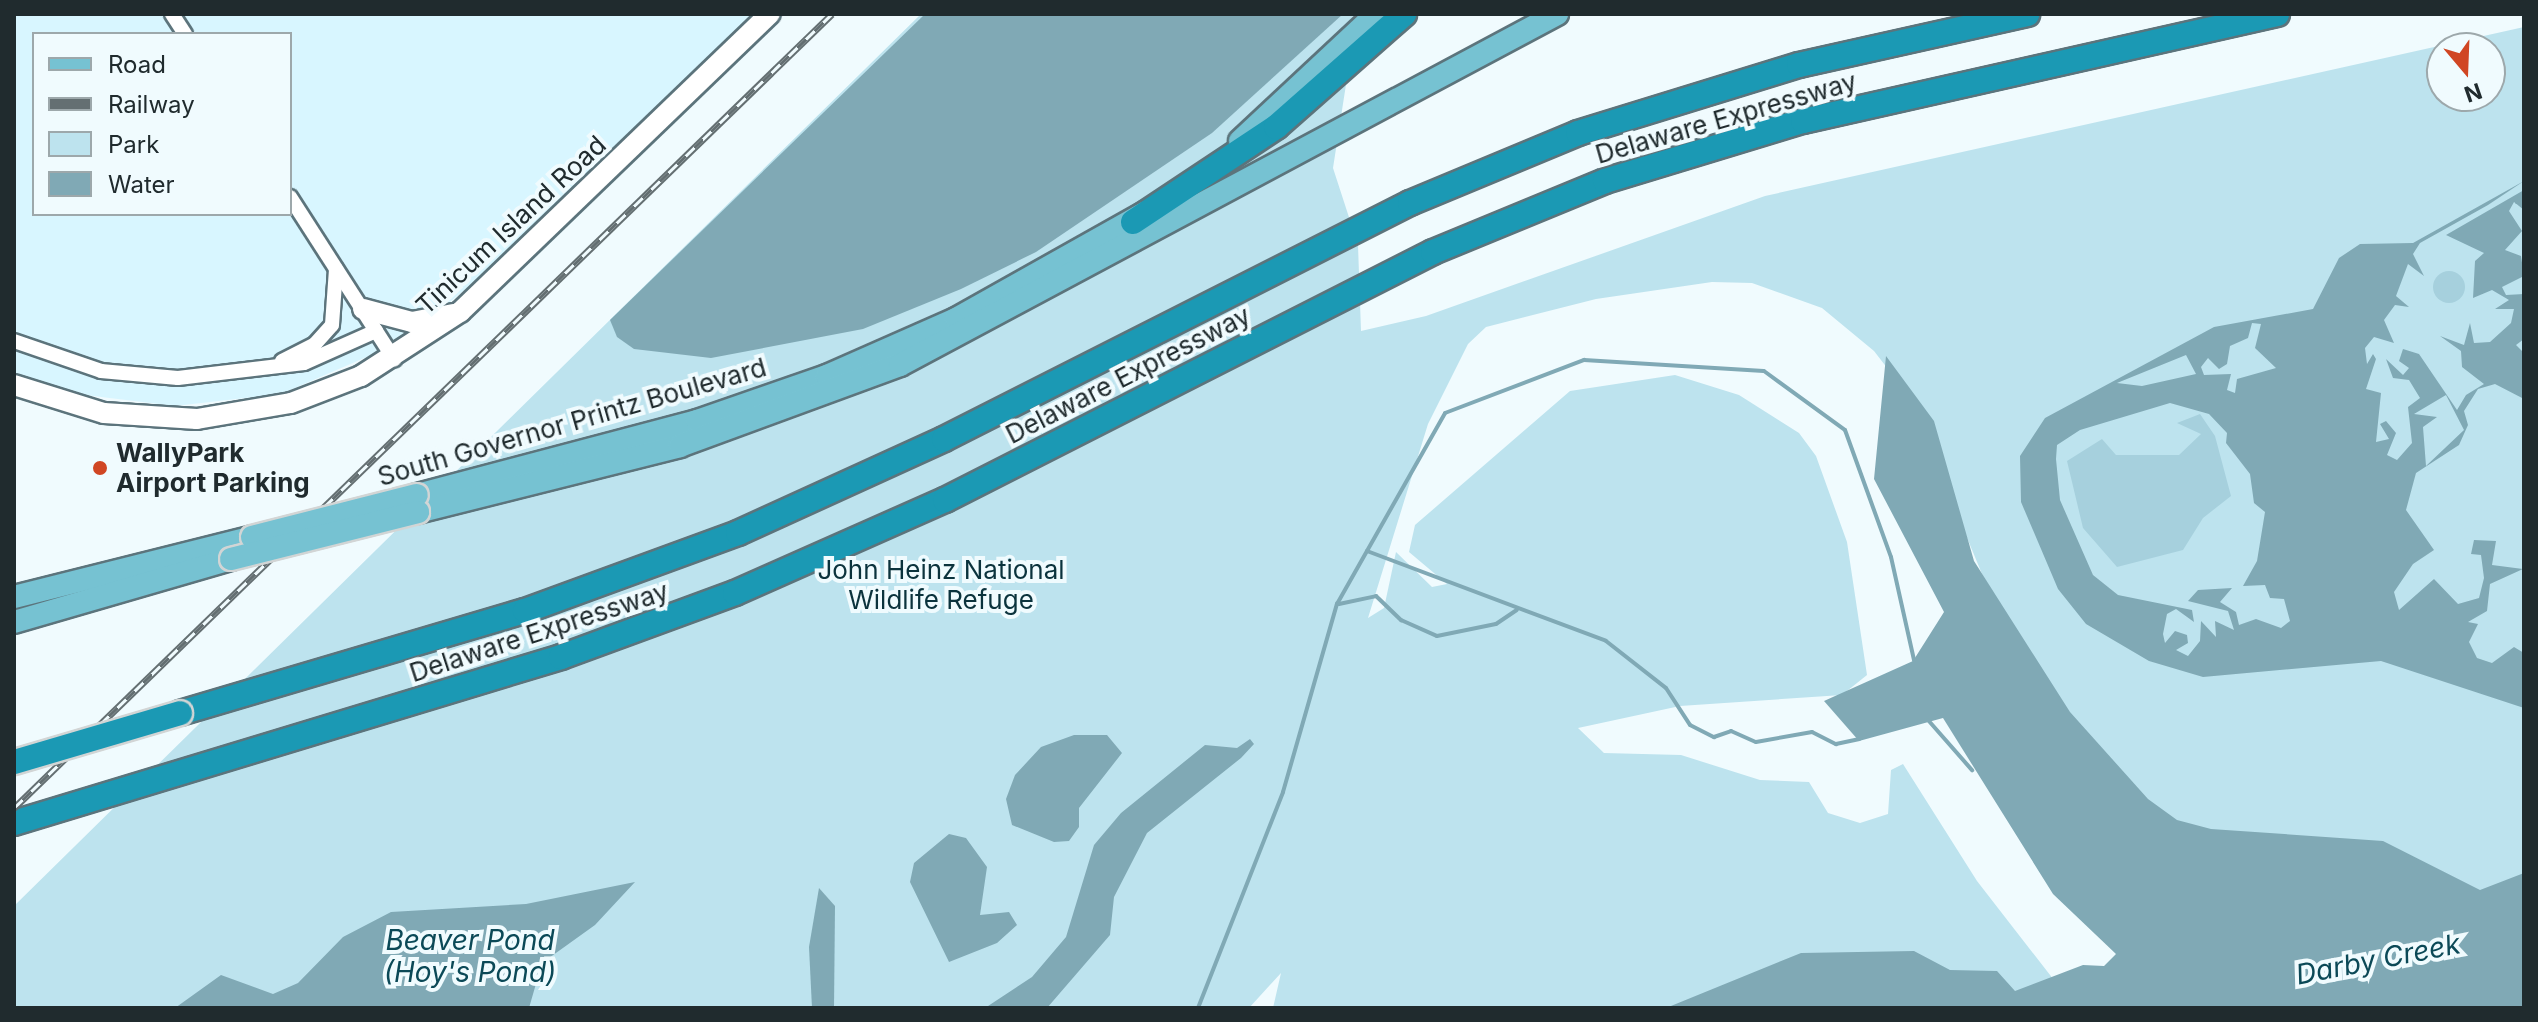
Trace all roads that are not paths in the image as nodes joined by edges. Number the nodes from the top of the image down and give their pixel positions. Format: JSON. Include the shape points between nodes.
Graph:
{"nodes":[{"id":1,"x":172,"y":14,"type":"edge"},
{"id":2,"x":770,"y":14,"type":"edge"},
{"id":3,"x":1376,"y":14,"type":"edge"},
{"id":4,"x":1404,"y":14,"type":"edge"},
{"id":5,"x":1557,"y":14,"type":"edge"},
{"id":6,"x":2027,"y":14,"type":"edge"},
{"id":7,"x":2277,"y":14,"type":"edge"},
{"id":8,"x":184,"y":32,"type":"edge"},
{"id":9,"x":292,"y":200,"type":"edge"},
{"id":10,"x":1133,"y":222,"type":"junction"},
{"id":11,"x":336,"y":269,"type":"junction"},
{"id":12,"x":363,"y":309,"type":"junction"},
{"id":13,"x":460,"y":312,"type":"junction"},
{"id":14,"x":376,"y":331,"type":"junction"},
{"id":15,"x":14,"y":341,"type":"edge"},
{"id":16,"x":394,"y":359,"type":"junction"},
{"id":17,"x":267,"y":368,"type":"junction"},
{"id":18,"x":14,"y":385,"type":"edge"},
{"id":19,"x":14,"y":597,"type":"edge"},
{"id":20,"x":14,"y":622,"type":"edge"},
{"id":21,"x":14,"y":762,"type":"edge"},
{"id":22,"x":14,"y":823,"type":"edge"}],
"edges":[{"from":1,"to":8,"type":"street"},
{"from":2,"to":13,"type":"street","name":"Tinicum Island Road"},
{"from":3,"to":10,"type":"main road","name":"South Governor Printz Boulevard","via":[[1226,153]]},
{"from":4,"to":10,"type":"highway","via":[[1276,127]]},
{"from":5,"to":20,"type":"main road","name":"South Governor Printz Boulevard","bridge":true,"via":[[1125,250],[829,395],[680,446],[231,559]]},
{"from":6,"to":21,"type":"highway","name":"Delaware Expressway","bridge":true,"via":[[1799,65],[1623,118],[1450,185],[904,459],[698,549],[483,625]]},
{"from":7,"to":22,"type":"highway","name":"Delaware Expressway","via":[[1714,146],[1520,214],[1350,292],[931,506],[693,610]]},
{"from":9,"to":11,"type":"street"},
{"from":10,"to":19,"type":"main road","name":"South Governor Printz Boulevard","bridge":true,"via":[[857,364],[697,421]]},
{"from":11,"to":12,"type":"street"},
{"from":11,"to":17,"type":"street","via":[[337,309],[327,332]]},
{"from":12,"to":13,"type":"street","via":[[412,322]]},
{"from":12,"to":14,"type":"street"},
{"from":13,"to":16,"type":"street","name":"Tinicum Island Road"},
{"from":14,"to":16,"type":"street"},
{"from":14,"to":17,"type":"street","via":[[316,359]]},
{"from":15,"to":17,"type":"street","via":[[136,376]]},
{"from":16,"to":18,"type":"street","name":"Tinicum Island Road","via":[[308,398],[216,418],[113,414]]}]}
